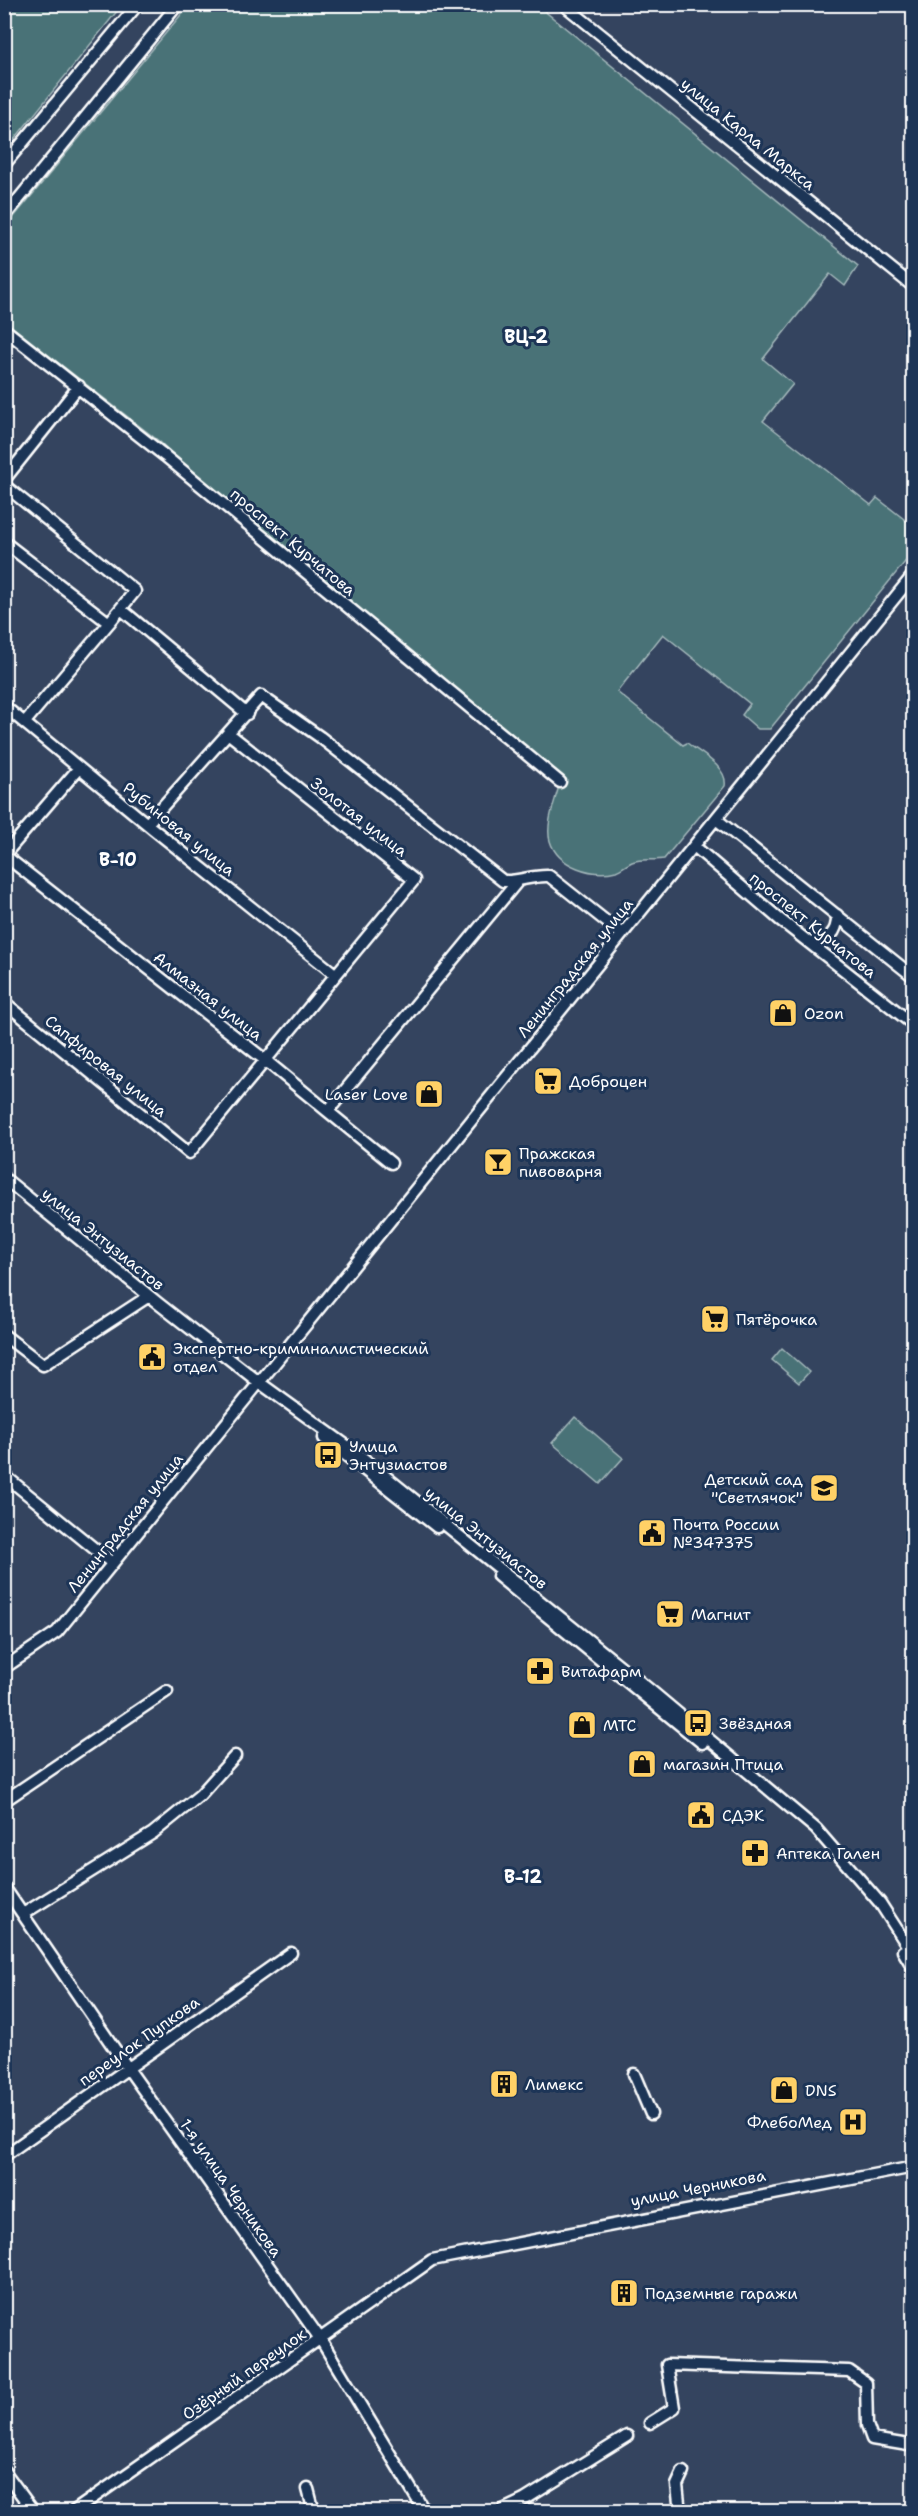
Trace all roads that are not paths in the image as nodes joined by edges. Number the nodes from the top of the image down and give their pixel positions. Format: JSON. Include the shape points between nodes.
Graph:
{"nodes":[{"id":1,"x":138,"y":4,"type":"edge"},
{"id":2,"x":178,"y":4,"type":"edge"},
{"id":3,"x":563,"y":4,"type":"edge"},
{"id":4,"x":4,"y":165,"type":"edge"},
{"id":5,"x":4,"y":217,"type":"edge"},
{"id":6,"x":914,"y":287,"type":"edge"},
{"id":7,"x":4,"y":329,"type":"edge"},
{"id":8,"x":79,"y":386,"type":"junction"},
{"id":9,"x":4,"y":483,"type":"edge"},
{"id":10,"x":4,"y":542,"type":"edge"},
{"id":11,"x":914,"y":575,"type":"edge"},
{"id":12,"x":121,"y":609,"type":"junction"},
{"id":13,"x":109,"y":624,"type":"junction"},
{"id":14,"x":4,"y":706,"type":"edge"},
{"id":15,"x":247,"y":714,"type":"junction"},
{"id":16,"x":25,"y":722,"type":"junction"},
{"id":17,"x":228,"y":733,"type":"junction"},
{"id":18,"x":79,"y":768,"type":"junction"},
{"id":19,"x":560,"y":782,"type":"dead end"},
{"id":20,"x":717,"y":819,"type":"junction"},
{"id":21,"x":147,"y":824,"type":"junction"},
{"id":22,"x":695,"y":847,"type":"junction"},
{"id":23,"x":4,"y":855,"type":"edge"},
{"id":24,"x":517,"y":882,"type":"junction"},
{"id":25,"x":837,"y":915,"type":"junction"},
{"id":26,"x":622,"y":934,"type":"junction"},
{"id":27,"x":811,"y":943,"type":"junction"},
{"id":28,"x":336,"y":975,"type":"junction"},
{"id":29,"x":914,"y":977,"type":"edge"},
{"id":30,"x":4,"y":1002,"type":"edge"},
{"id":31,"x":914,"y":1024,"type":"edge"},
{"id":32,"x":265,"y":1060,"type":"junction"},
{"id":33,"x":328,"y":1111,"type":"junction"},
{"id":34,"x":391,"y":1163,"type":"dead end"},
{"id":35,"x":4,"y":1178,"type":"edge"},
{"id":36,"x":149,"y":1296,"type":"junction"},
{"id":37,"x":4,"y":1335,"type":"edge"},
{"id":38,"x":261,"y":1385,"type":"junction"},
{"id":39,"x":5,"y":1478,"type":"edge"},
{"id":40,"x":111,"y":1563,"type":"junction"},
{"id":41,"x":4,"y":1668,"type":"edge"},
{"id":42,"x":167,"y":1691,"type":"dead end"},
{"id":43,"x":236,"y":1756,"type":"dead end"},
{"id":44,"x":4,"y":1801,"type":"edge"},
{"id":45,"x":4,"y":1887,"type":"edge"},
{"id":46,"x":23,"y":1914,"type":"junction"},
{"id":47,"x":291,"y":1953,"type":"dead end"},
{"id":48,"x":914,"y":1956,"type":"edge"},
{"id":49,"x":914,"y":1969,"type":"edge"},
{"id":50,"x":127,"y":2067,"type":"junction"},
{"id":51,"x":634,"y":2074,"type":"dead end"},
{"id":52,"x":651,"y":2114,"type":"dead end"},
{"id":53,"x":4,"y":2156,"type":"edge"},
{"id":54,"x":914,"y":2161,"type":"edge"},
{"id":55,"x":914,"y":2167,"type":"edge"},
{"id":56,"x":490,"y":2248,"type":"junction"},
{"id":57,"x":432,"y":2260,"type":"joint"},
{"id":58,"x":321,"y":2340,"type":"junction"},
{"id":59,"x":650,"y":2423,"type":"dead end"},
{"id":60,"x":627,"y":2436,"type":"dead end"},
{"id":61,"x":914,"y":2446,"type":"edge"},
{"id":62,"x":4,"y":2471,"type":"edge"},
{"id":63,"x":683,"y":2472,"type":"dead end"},
{"id":64,"x":308,"y":2489,"type":"dead end"},
{"id":65,"x":34,"y":2511,"type":"edge"},
{"id":66,"x":73,"y":2511,"type":"edge"},
{"id":67,"x":314,"y":2511,"type":"edge"},
{"id":68,"x":425,"y":2511,"type":"edge"},
{"id":69,"x":500,"y":2511,"type":"edge"},
{"id":70,"x":680,"y":2511,"type":"edge"}],
"edges":[{"from":1,"to":4,"type":"street"},
{"from":2,"to":5,"type":"street"},
{"from":3,"to":6,"type":"street","name":"улица Карла Маркса"},
{"from":7,"to":8,"type":"street","name":"проспект Курчатова"},
{"from":8,"to":9,"type":"street"},
{"from":8,"to":19,"type":"street","name":"проспект Курчатова"},
{"from":9,"to":12,"type":"street","via":[[135,591]]},
{"from":10,"to":13,"type":"street"},
{"from":11,"to":20,"type":"street","name":"Ленинградская улица"},
{"from":12,"to":13,"type":"street"},
{"from":12,"to":15,"type":"street"},
{"from":13,"to":16,"type":"street"},
{"from":14,"to":16,"type":"street","name":"Рубиновая улица"},
{"from":15,"to":17,"type":"street"},
{"from":15,"to":24,"type":"street","via":[[261,696],[320,737],[503,881]]},
{"from":16,"to":18,"type":"street","name":"Рубиновая улица"},
{"from":17,"to":21,"type":"street"},
{"from":17,"to":28,"type":"street","name":"Золотая улица","via":[[414,880]]},
{"from":18,"to":21,"type":"street","name":"Рубиновая улица"},
{"from":18,"to":23,"type":"street"},
{"from":20,"to":22,"type":"street","name":"Ленинградская улица"},
{"from":20,"to":25,"type":"street","name":"проспект Курчатова"},
{"from":21,"to":28,"type":"street","name":"Рубиновая улица"},
{"from":22,"to":26,"type":"street","name":"Ленинградская улица"},
{"from":22,"to":27,"type":"street","name":"проспект Курчатова"},
{"from":22,"to":38,"type":"street"},
{"from":23,"to":32,"type":"street","name":"Алмазная улица"},
{"from":24,"to":26,"type":"street","via":[[527,877],[549,876]]},
{"from":24,"to":33,"type":"street"},
{"from":25,"to":27,"type":"street","via":[[832,935]]},
{"from":25,"to":29,"type":"street","name":"проспект Курчатова"},
{"from":26,"to":38,"type":"street","name":"Ленинградская улица"},
{"from":27,"to":31,"type":"street","name":"проспект Курчатова"},
{"from":28,"to":32,"type":"street"},
{"from":30,"to":32,"type":"street","name":"Сапфировая улица","via":[[189,1153]]},
{"from":32,"to":33,"type":"street","name":"Алмазная улица"},
{"from":33,"to":34,"type":"street","name":"Алмазная улица"},
{"from":35,"to":36,"type":"street","name":"улица Энтузиастов"},
{"from":36,"to":37,"type":"street","via":[[43,1365]]},
{"from":36,"to":38,"type":"street","name":"улица Энтузиастов"},
{"from":38,"to":40,"type":"street","name":"Ленинградская улица"},
{"from":38,"to":48,"type":"street","name":"улица Энтузиастов","via":[[354,1451],[816,1829],[880,1903]]},
{"from":38,"to":49,"type":"street","via":[[816,1837],[876,1908]]},
{"from":39,"to":40,"type":"street"},
{"from":40,"to":41,"type":"street","name":"Ленинградская улица","via":[[57,1632]]},
{"from":42,"to":44,"type":"street"},
{"from":43,"to":46,"type":"street","via":[[200,1795],[153,1833]]},
{"from":45,"to":46,"type":"street","name":"1-я улица Черникова"},
{"from":46,"to":50,"type":"street","name":"1-я улица Черникова"},
{"from":47,"to":50,"type":"street","name":"переулок Пупкова"},
{"from":50,"to":53,"type":"street","name":"переулок Пупкова"},
{"from":50,"to":58,"type":"street","name":"1-я улица Черникова"},
{"from":51,"to":52,"type":"street"},
{"from":54,"to":56,"type":"street","name":"улица Черникова","via":[[564,2229],[501,2242]]},
{"from":55,"to":56,"type":"street","name":"улица Черникова"},
{"from":56,"to":57,"type":"street","name":"улица Черникова"},
{"from":57,"to":58,"type":"street","name":"Озёрный переулок"},
{"from":58,"to":66,"type":"street","name":"Озёрный переулок"},
{"from":58,"to":68,"type":"street","name":"1-я улица Черникова"},
{"from":59,"to":61,"type":"street","via":[[674,2408],[667,2365],[849,2371],[866,2383],[867,2426],[872,2439]]},
{"from":60,"to":69,"type":"street"},
{"from":62,"to":65,"type":"street"},
{"from":63,"to":70,"type":"street","via":[[677,2485]]},
{"from":64,"to":67,"type":"street"}]}
